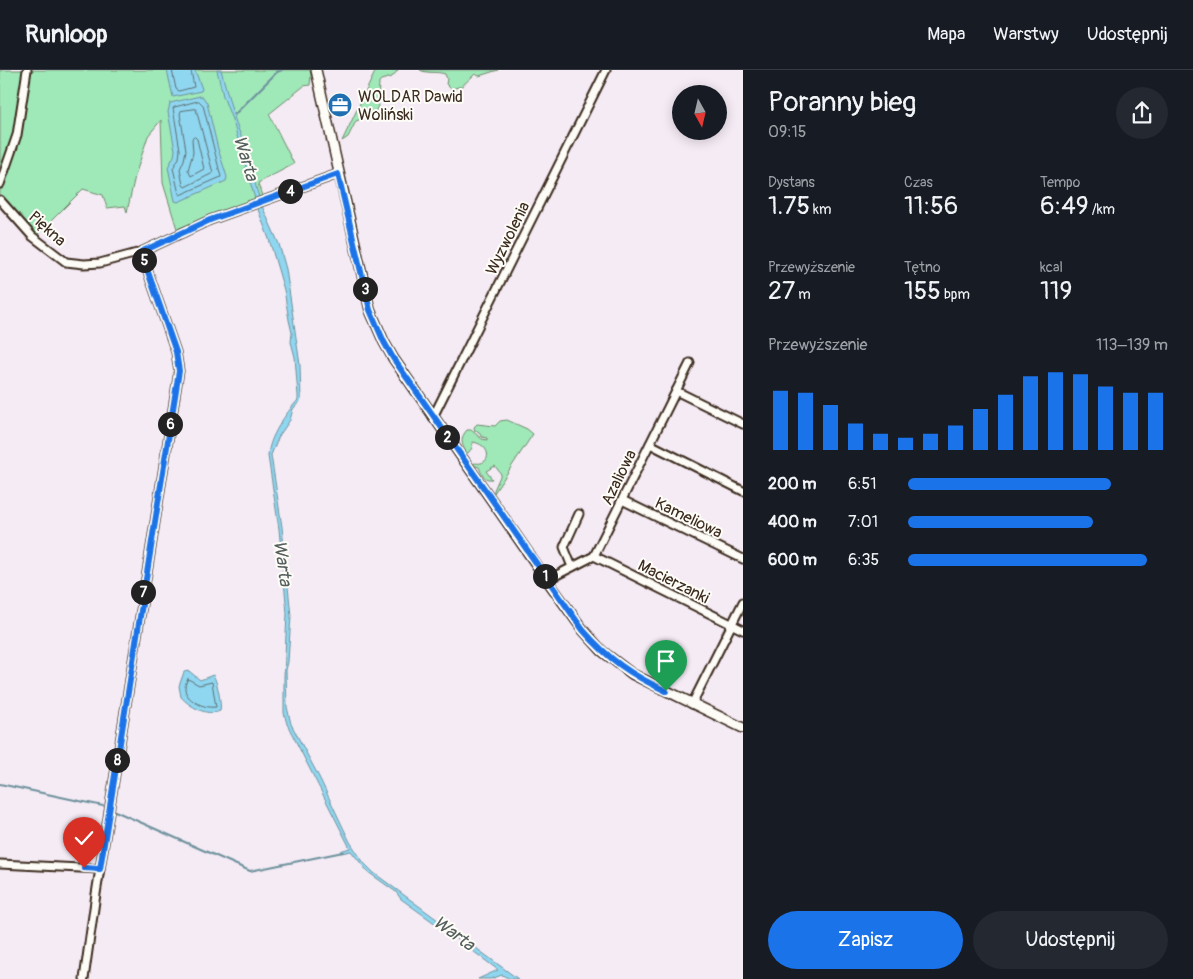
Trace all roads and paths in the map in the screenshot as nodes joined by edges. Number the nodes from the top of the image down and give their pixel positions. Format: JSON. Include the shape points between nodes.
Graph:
{"nodes":[{"id":1,"x":26,"y":70,"type":"edge"},
{"id":2,"x":316,"y":70,"type":"edge"},
{"id":3,"x":606,"y":70,"type":"edge"},
{"id":4,"x":338,"y":174,"type":"junction"},
{"id":5,"x":0,"y":184,"type":"edge"},
{"id":6,"x":0,"y":200,"type":"edge"},
{"id":7,"x":141,"y":252,"type":"junction"},
{"id":8,"x":690,"y":363,"type":"dead end"},
{"id":9,"x":676,"y":392,"type":"junction"},
{"id":10,"x":433,"y":417,"type":"junction"},
{"id":11,"x":743,"y":424,"type":"edge"},
{"id":12,"x":650,"y":444,"type":"junction"},
{"id":13,"x":743,"y":491,"type":"edge"},
{"id":14,"x":622,"y":500,"type":"junction"},
{"id":15,"x":579,"y":514,"type":"dead end"},
{"id":16,"x":594,"y":556,"type":"junction"},
{"id":17,"x":743,"y":559,"type":"edge"},
{"id":18,"x":572,"y":567,"type":"junction"},
{"id":19,"x":547,"y":580,"type":"junction"},
{"id":20,"x":743,"y":602,"type":"edge"},
{"id":21,"x":732,"y":625,"type":"junction"},
{"id":22,"x":743,"y":630,"type":"edge"},
{"id":23,"x":692,"y":704,"type":"junction"},
{"id":24,"x":743,"y":728,"type":"edge"},
{"id":25,"x":0,"y":864,"type":"edge"},
{"id":26,"x":100,"y":869,"type":"junction"},
{"id":27,"x":84,"y":979,"type":"edge"}],
"edges":[{"from":1,"to":5,"type":"street","via":[[17,135]]},
{"from":2,"to":4,"type":"street"},
{"from":3,"to":10,"type":"street","name":"Wyzwolenia"},
{"from":4,"to":7,"type":"street","name":"Piękna","via":[[210,220]]},
{"from":4,"to":10,"type":"street","via":[[373,318],[393,358]]},
{"from":6,"to":7,"type":"street","name":"Piękna","via":[[32,236],[66,262],[100,263]]},
{"from":7,"to":26,"type":"street","via":[[176,352],[179,371]]},
{"from":8,"to":9,"type":"street","name":"Azaliowa"},
{"from":9,"to":11,"type":"street"},
{"from":9,"to":12,"type":"street","name":"Azaliowa"},
{"from":10,"to":19,"type":"street"},
{"from":12,"to":13,"type":"street"},
{"from":12,"to":14,"type":"street","name":"Azaliowa"},
{"from":14,"to":16,"type":"street","name":"Azaliowa"},
{"from":14,"to":17,"type":"street","name":"Kameliowa"},
{"from":15,"to":18,"type":"street","via":[[564,547]]},
{"from":16,"to":18,"type":"street"},
{"from":16,"to":21,"type":"street","name":"Macierzanki"},
{"from":18,"to":19,"type":"street"},
{"from":19,"to":23,"type":"street","via":[[602,651],[632,674]]},
{"from":20,"to":21,"type":"street"},
{"from":21,"to":22,"type":"street","name":"Macierzanki"},
{"from":21,"to":23,"type":"street"},
{"from":23,"to":24,"type":"street"},
{"from":25,"to":26,"type":"street"},
{"from":26,"to":27,"type":"street"}]}
